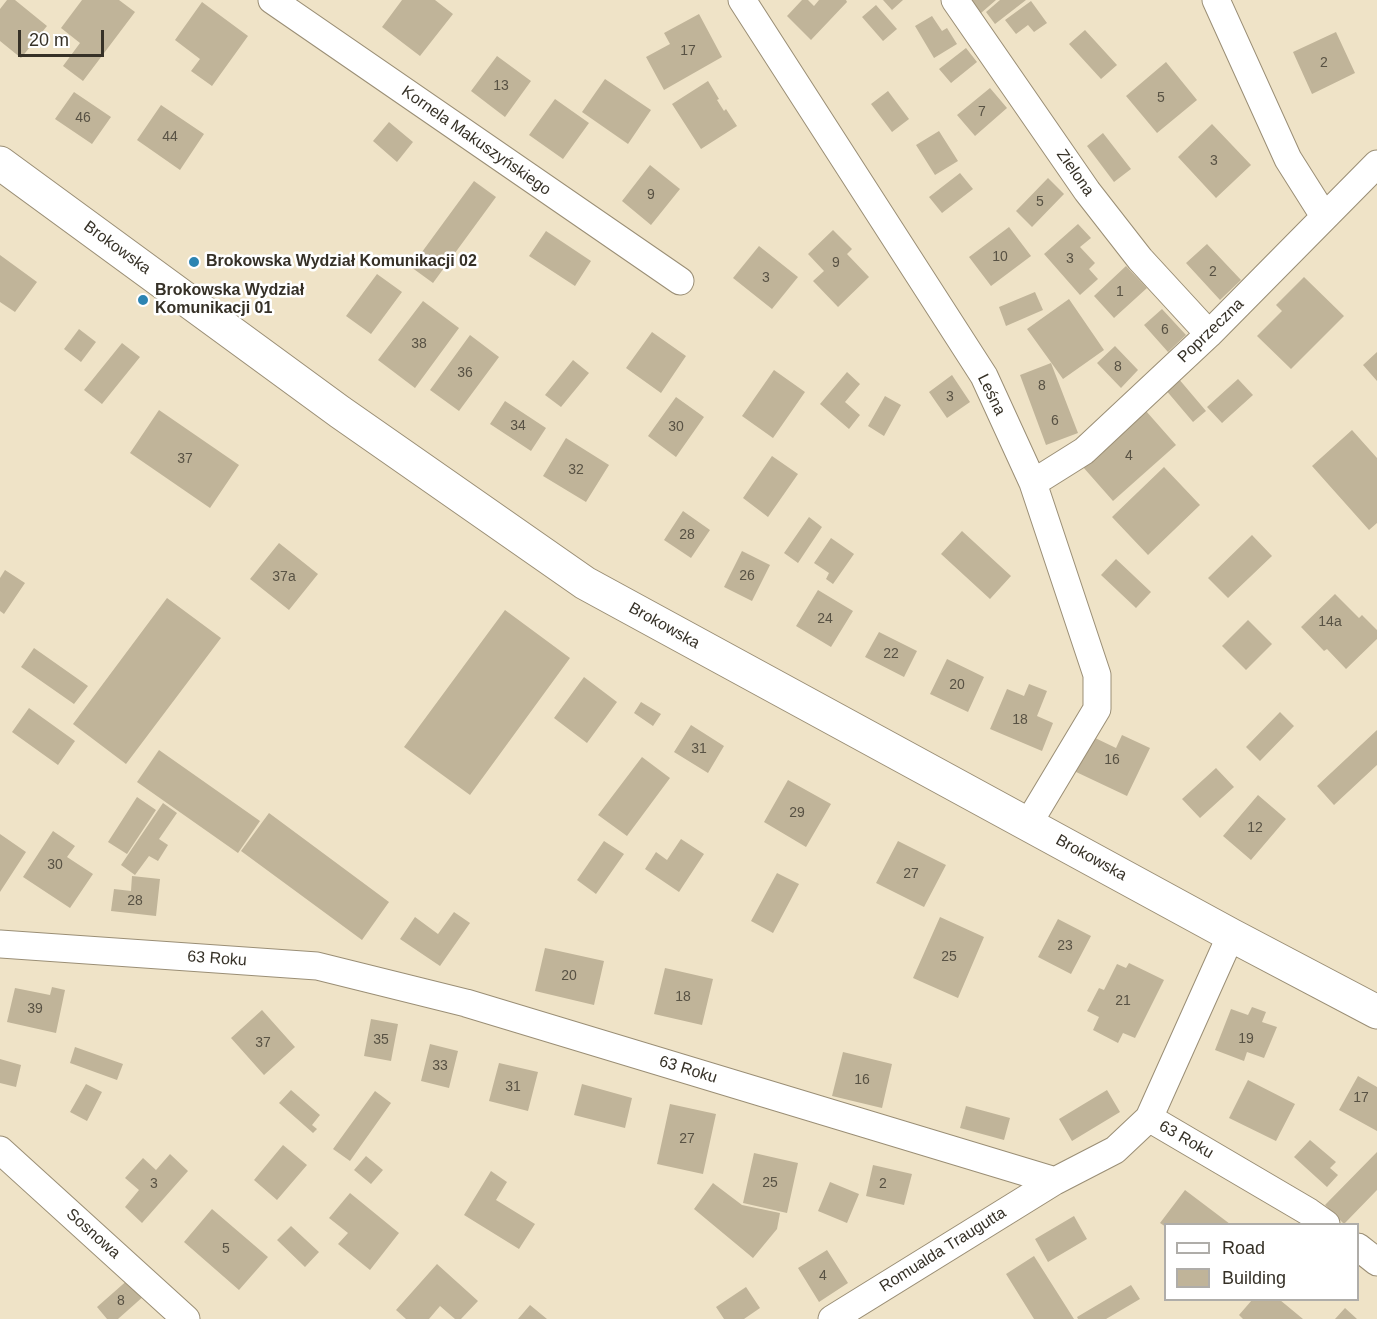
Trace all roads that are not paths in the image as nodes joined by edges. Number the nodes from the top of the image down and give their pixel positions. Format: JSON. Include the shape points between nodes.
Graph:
{"nodes":[{"id":1,"x":272,"y":0,"type":"edge"},
{"id":2,"x":742,"y":0,"type":"edge"},
{"id":3,"x":955,"y":0,"type":"edge"},
{"id":4,"x":1216,"y":0,"type":"edge"},
{"id":5,"x":0,"y":163,"type":"edge"},
{"id":6,"x":1377,"y":164,"type":"edge"},
{"id":7,"x":1324,"y":216,"type":"junction"},
{"id":8,"x":680,"y":281,"type":"dead end"},
{"id":9,"x":1209,"y":334,"type":"junction"},
{"id":10,"x":1033,"y":483,"type":"junction"},
{"id":11,"x":1028,"y":824,"type":"junction"},
{"id":12,"x":1232,"y":935,"type":"junction"},
{"id":13,"x":0,"y":944,"type":"edge"},
{"id":14,"x":1377,"y":1012,"type":"edge"},
{"id":15,"x":1149,"y":1118,"type":"junction"},
{"id":16,"x":0,"y":1150,"type":"edge"},
{"id":17,"x":1055,"y":1180,"type":"junction"},
{"id":18,"x":1325,"y":1223,"type":"edge"},
{"id":19,"x":1359,"y":1248,"type":"edge"},
{"id":20,"x":1377,"y":1262,"type":"edge"},
{"id":21,"x":186,"y":1319,"type":"edge"},
{"id":22,"x":832,"y":1319,"type":"edge"}],
"edges":[{"from":1,"to":8,"type":"street","name":"Kornela Makuszyńskiego"},
{"from":2,"to":10,"type":"street","name":"Leśna","via":[[984,376]]},
{"from":3,"to":9,"type":"street","name":"Zielona","via":[[1087,191],[1140,259]]},
{"from":4,"to":7,"type":"street","via":[[1288,159]]},
{"from":5,"to":11,"type":"street","name":"Brokowska","via":[[340,412],[585,583]]},
{"from":6,"to":7,"type":"street","name":"Poprzeczna"},
{"from":7,"to":9,"type":"street","name":"Poprzeczna"},
{"from":9,"to":10,"type":"street","name":"Poprzeczna","via":[[1084,451]]},
{"from":10,"to":11,"type":"street","name":"Leśna","via":[[1097,675],[1097,709]]},
{"from":11,"to":12,"type":"street","name":"Brokowska"},
{"from":12,"to":14,"type":"street","name":"Brokowska"},
{"from":12,"to":15,"type":"street"},
{"from":13,"to":17,"type":"street","name":"63 Roku","via":[[317,966],[466,1003]]},
{"from":15,"to":17,"type":"street","name":"63 Roku","via":[[1115,1150]]},
{"from":15,"to":18,"type":"street","name":"63 Roku"},
{"from":16,"to":21,"type":"street","name":"Sosnowa"},
{"from":17,"to":22,"type":"street","name":"Romualda Traugutta"},
{"from":19,"to":20,"type":"street"}]}
